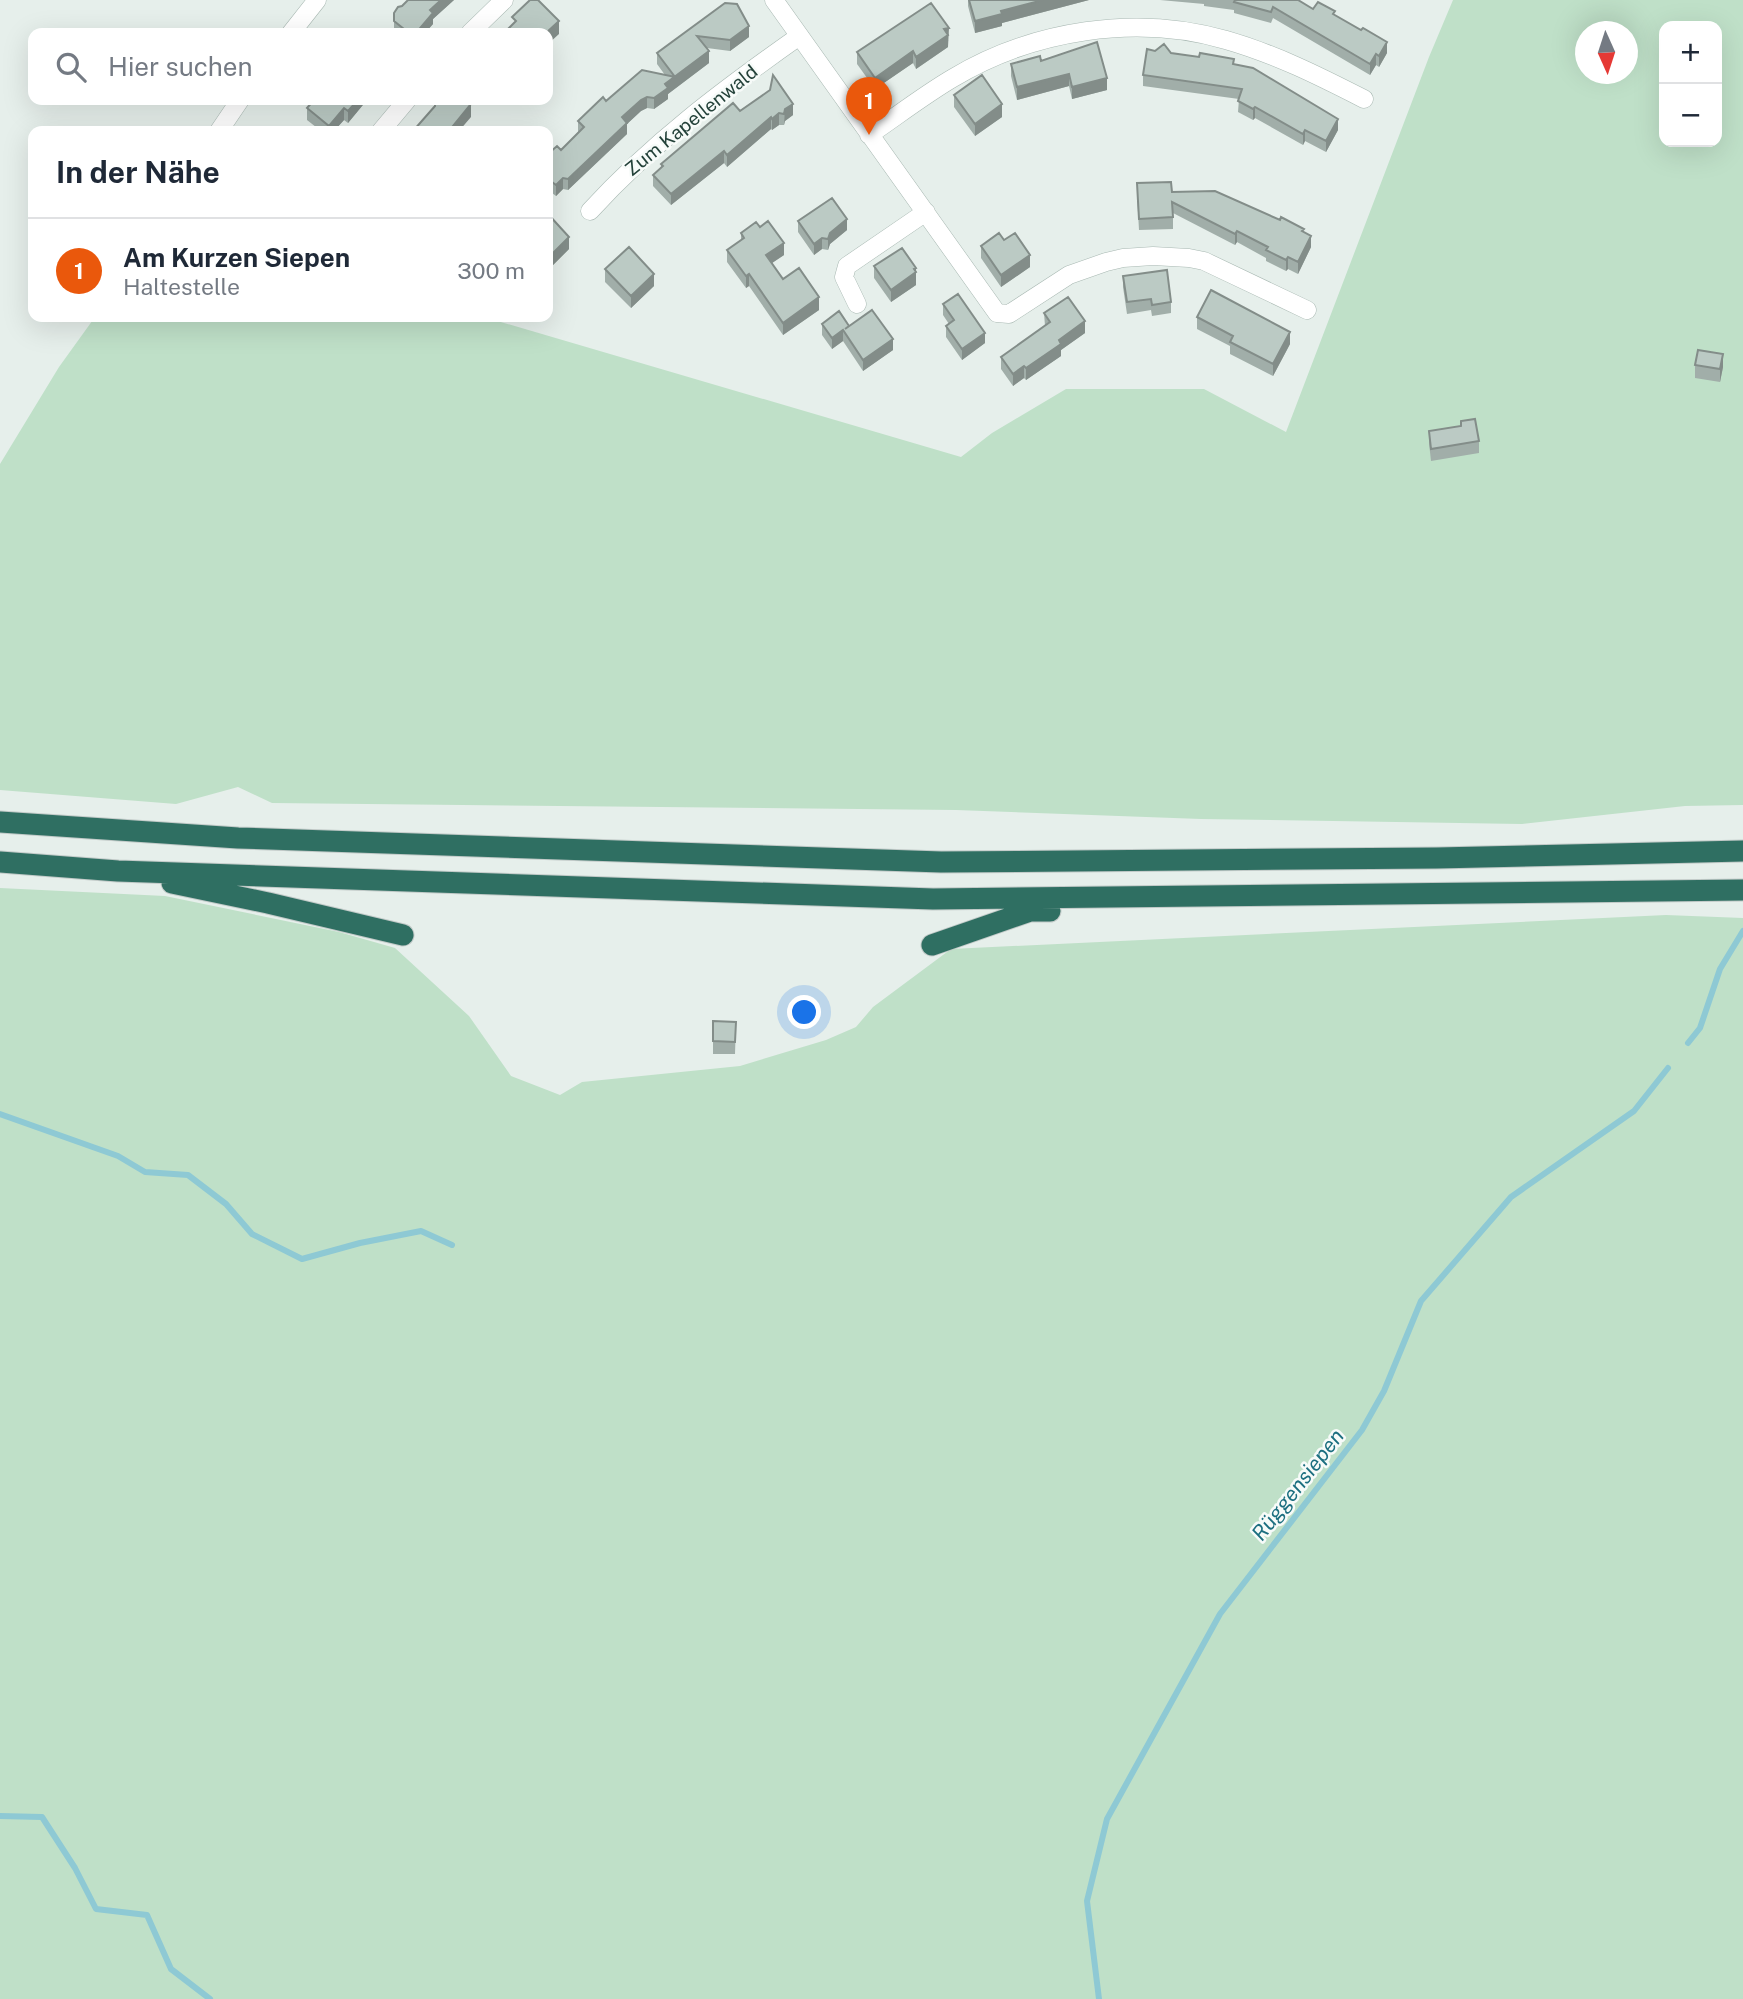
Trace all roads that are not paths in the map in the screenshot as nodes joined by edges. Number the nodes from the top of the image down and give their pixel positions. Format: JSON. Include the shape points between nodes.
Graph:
{"nodes":[{"id":1,"x":317,"y":0,"type":"edge"},
{"id":2,"x":504,"y":0,"type":"edge"},
{"id":3,"x":774,"y":0,"type":"edge"},
{"id":4,"x":294,"y":28,"type":"edge"},
{"id":5,"x":475,"y":28,"type":"edge"},
{"id":6,"x":798,"y":37,"type":"junction"},
{"id":7,"x":1363,"y":99,"type":"dead end"},
{"id":8,"x":237,"y":105,"type":"edge"},
{"id":9,"x":403,"y":105,"type":"edge"},
{"id":10,"x":222,"y":126,"type":"edge"},
{"id":11,"x":385,"y":126,"type":"edge"},
{"id":12,"x":869,"y":135,"type":"junction"},
{"id":13,"x":590,"y":211,"type":"dead end"},
{"id":14,"x":926,"y":212,"type":"junction"},
{"id":15,"x":857,"y":304,"type":"dead end"},
{"id":16,"x":1307,"y":310,"type":"dead end"},
{"id":17,"x":0,"y":821,"type":"edge"},
{"id":18,"x":1743,"y":851,"type":"edge"},
{"id":19,"x":0,"y":862,"type":"edge"},
{"id":20,"x":118,"y":871,"type":"junction"},
{"id":21,"x":1743,"y":890,"type":"edge"},
{"id":22,"x":1228,"y":897,"type":"junction"},
{"id":23,"x":403,"y":935,"type":"dead end"},
{"id":24,"x":932,"y":945,"type":"dead end"}],
"edges":[{"from":1,"to":4,"type":"street"},
{"from":2,"to":5,"type":"street"},
{"from":3,"to":6,"type":"street"},
{"from":6,"to":12,"type":"street"},
{"from":6,"to":13,"type":"street","name":"Zum Kapellenwald","via":[[713,97],[628,170]]},
{"from":7,"to":12,"type":"street","via":[[1286,61],[1224,39],[1170,29],[1120,29],[1072,34],[1012,49],[953,78]]},
{"from":8,"to":10,"type":"street"},
{"from":9,"to":11,"type":"street"},
{"from":12,"to":14,"type":"street"},
{"from":14,"to":15,"type":"street","via":[[846,266],[844,277]]},
{"from":14,"to":16,"type":"street","via":[[997,313],[1009,314],[1088,267],[1153,256],[1204,261]]},
{"from":17,"to":18,"type":"highway","via":[[238,838],[941,862]]},
{"from":19,"to":20,"type":"highway"},
{"from":20,"to":22,"type":"highway","via":[[933,899]]},
{"from":20,"to":23,"type":"highway"},
{"from":21,"to":22,"type":"highway"},
{"from":22,"to":24,"type":"highway","via":[[1180,909],[1030,911]]}]}
